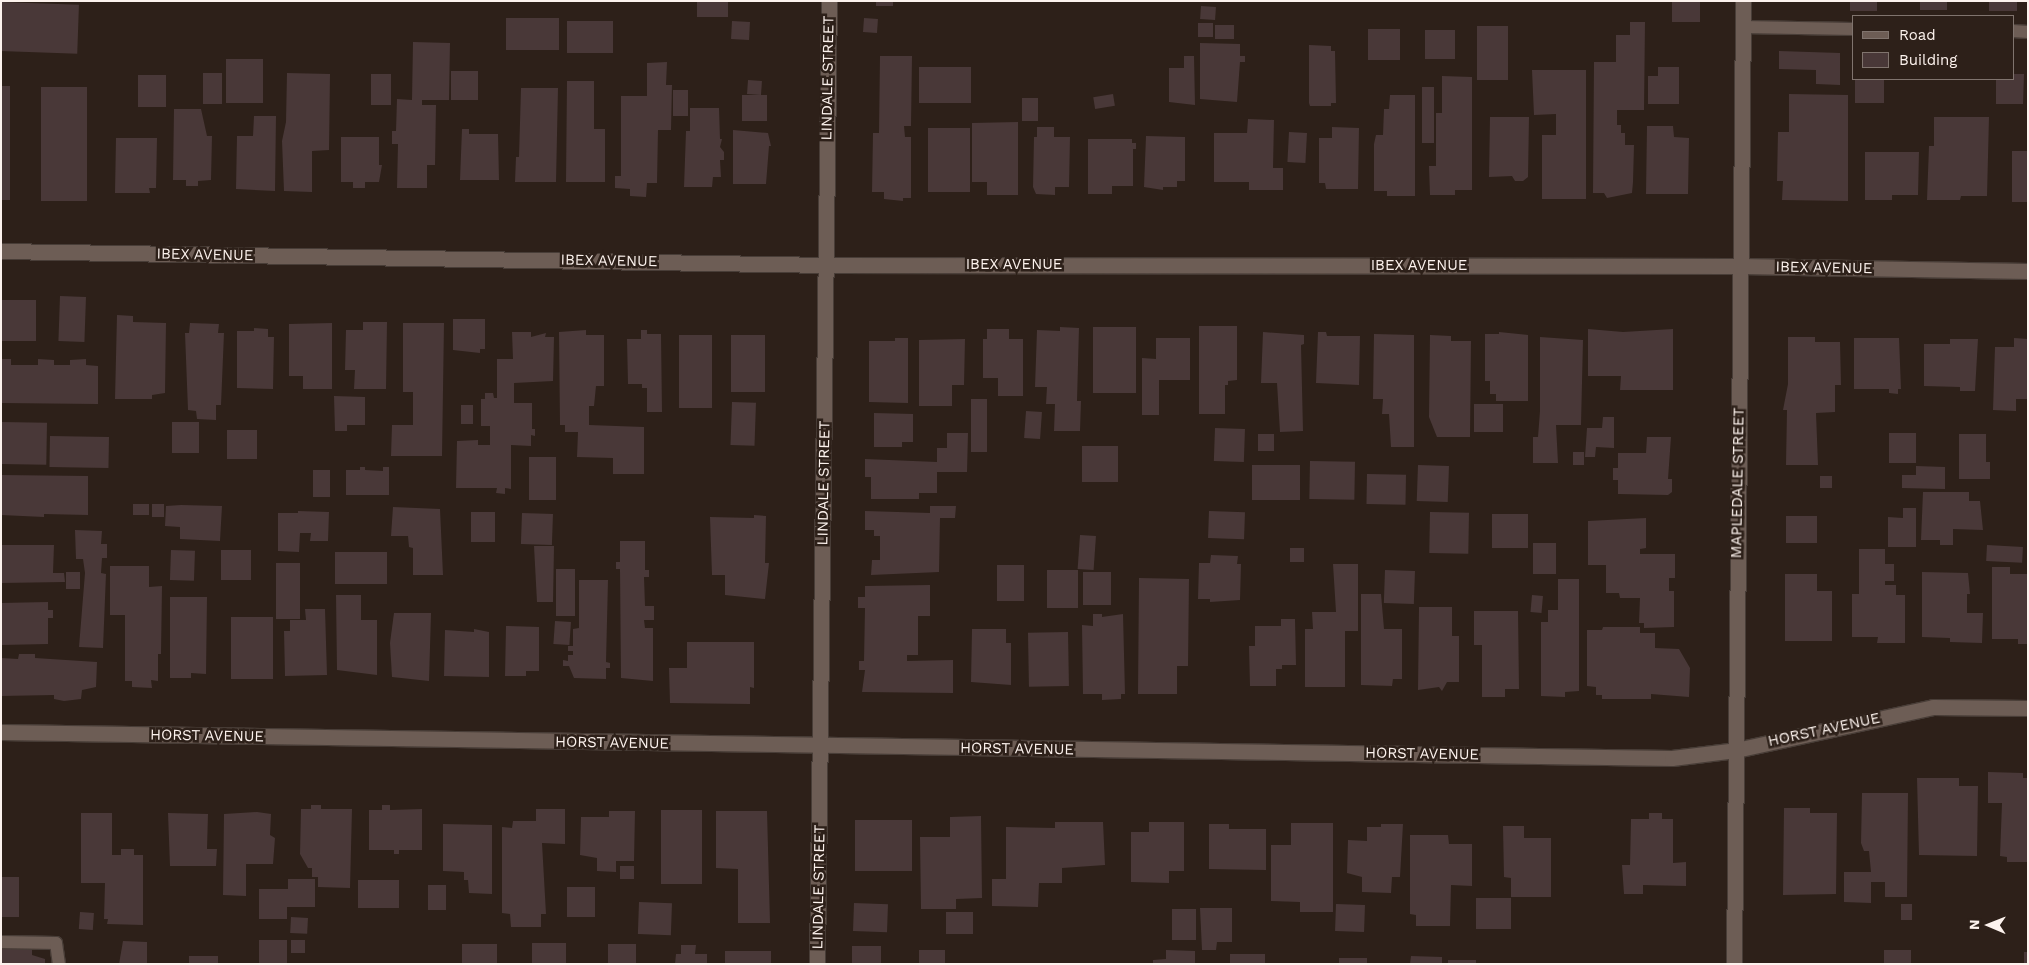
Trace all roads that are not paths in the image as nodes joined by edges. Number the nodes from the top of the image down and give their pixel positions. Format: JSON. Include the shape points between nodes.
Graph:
{"nodes":[{"id":1,"x":829,"y":1,"type":"edge"},
{"id":2,"x":1743,"y":1,"type":"edge"},
{"id":3,"x":1743,"y":27,"type":"junction"},
{"id":4,"x":1852,"y":29,"type":"edge"},
{"id":5,"x":2014,"y":31,"type":"edge"},
{"id":6,"x":2028,"y":32,"type":"edge"},
{"id":7,"x":1,"y":251,"type":"edge"},
{"id":8,"x":826,"y":265,"type":"junction"},
{"id":9,"x":1741,"y":266,"type":"junction"},
{"id":10,"x":2028,"y":272,"type":"edge"},
{"id":11,"x":2028,"y":708,"type":"edge"},
{"id":12,"x":1,"y":732,"type":"edge"},
{"id":13,"x":822,"y":746,"type":"junction"},
{"id":14,"x":1736,"y":750,"type":"junction"},
{"id":15,"x":1,"y":942,"type":"edge"},
{"id":16,"x":59,"y":964,"type":"edge"},
{"id":17,"x":817,"y":964,"type":"edge"},
{"id":18,"x":1734,"y":964,"type":"edge"}],
"edges":[{"from":1,"to":8,"type":"street","name":"LINDALE STREET"},
{"from":2,"to":3,"type":"street","name":"MAPLEDALE STREET"},
{"from":3,"to":4,"type":"lane"},
{"from":3,"to":9,"type":"street","name":"MAPLEDALE STREET"},
{"from":5,"to":6,"type":"lane"},
{"from":7,"to":8,"type":"street","name":"IBEX AVENUE"},
{"from":8,"to":9,"type":"street","name":"IBEX AVENUE"},
{"from":8,"to":13,"type":"street","name":"LINDALE STREET"},
{"from":9,"to":10,"type":"street","name":"IBEX AVENUE"},
{"from":9,"to":14,"type":"street","name":"MAPLEDALE STREET"},
{"from":11,"to":14,"type":"street","name":"HORST AVENUE","via":[[1933,707]]},
{"from":12,"to":13,"type":"street","name":"HORST AVENUE"},
{"from":13,"to":14,"type":"street","name":"HORST AVENUE","via":[[1672,758]]},
{"from":13,"to":17,"type":"street","name":"LINDALE STREET"},
{"from":14,"to":18,"type":"street","name":"MAPLEDALE STREET"},
{"from":15,"to":16,"type":"lane","via":[[56,943]]}]}
